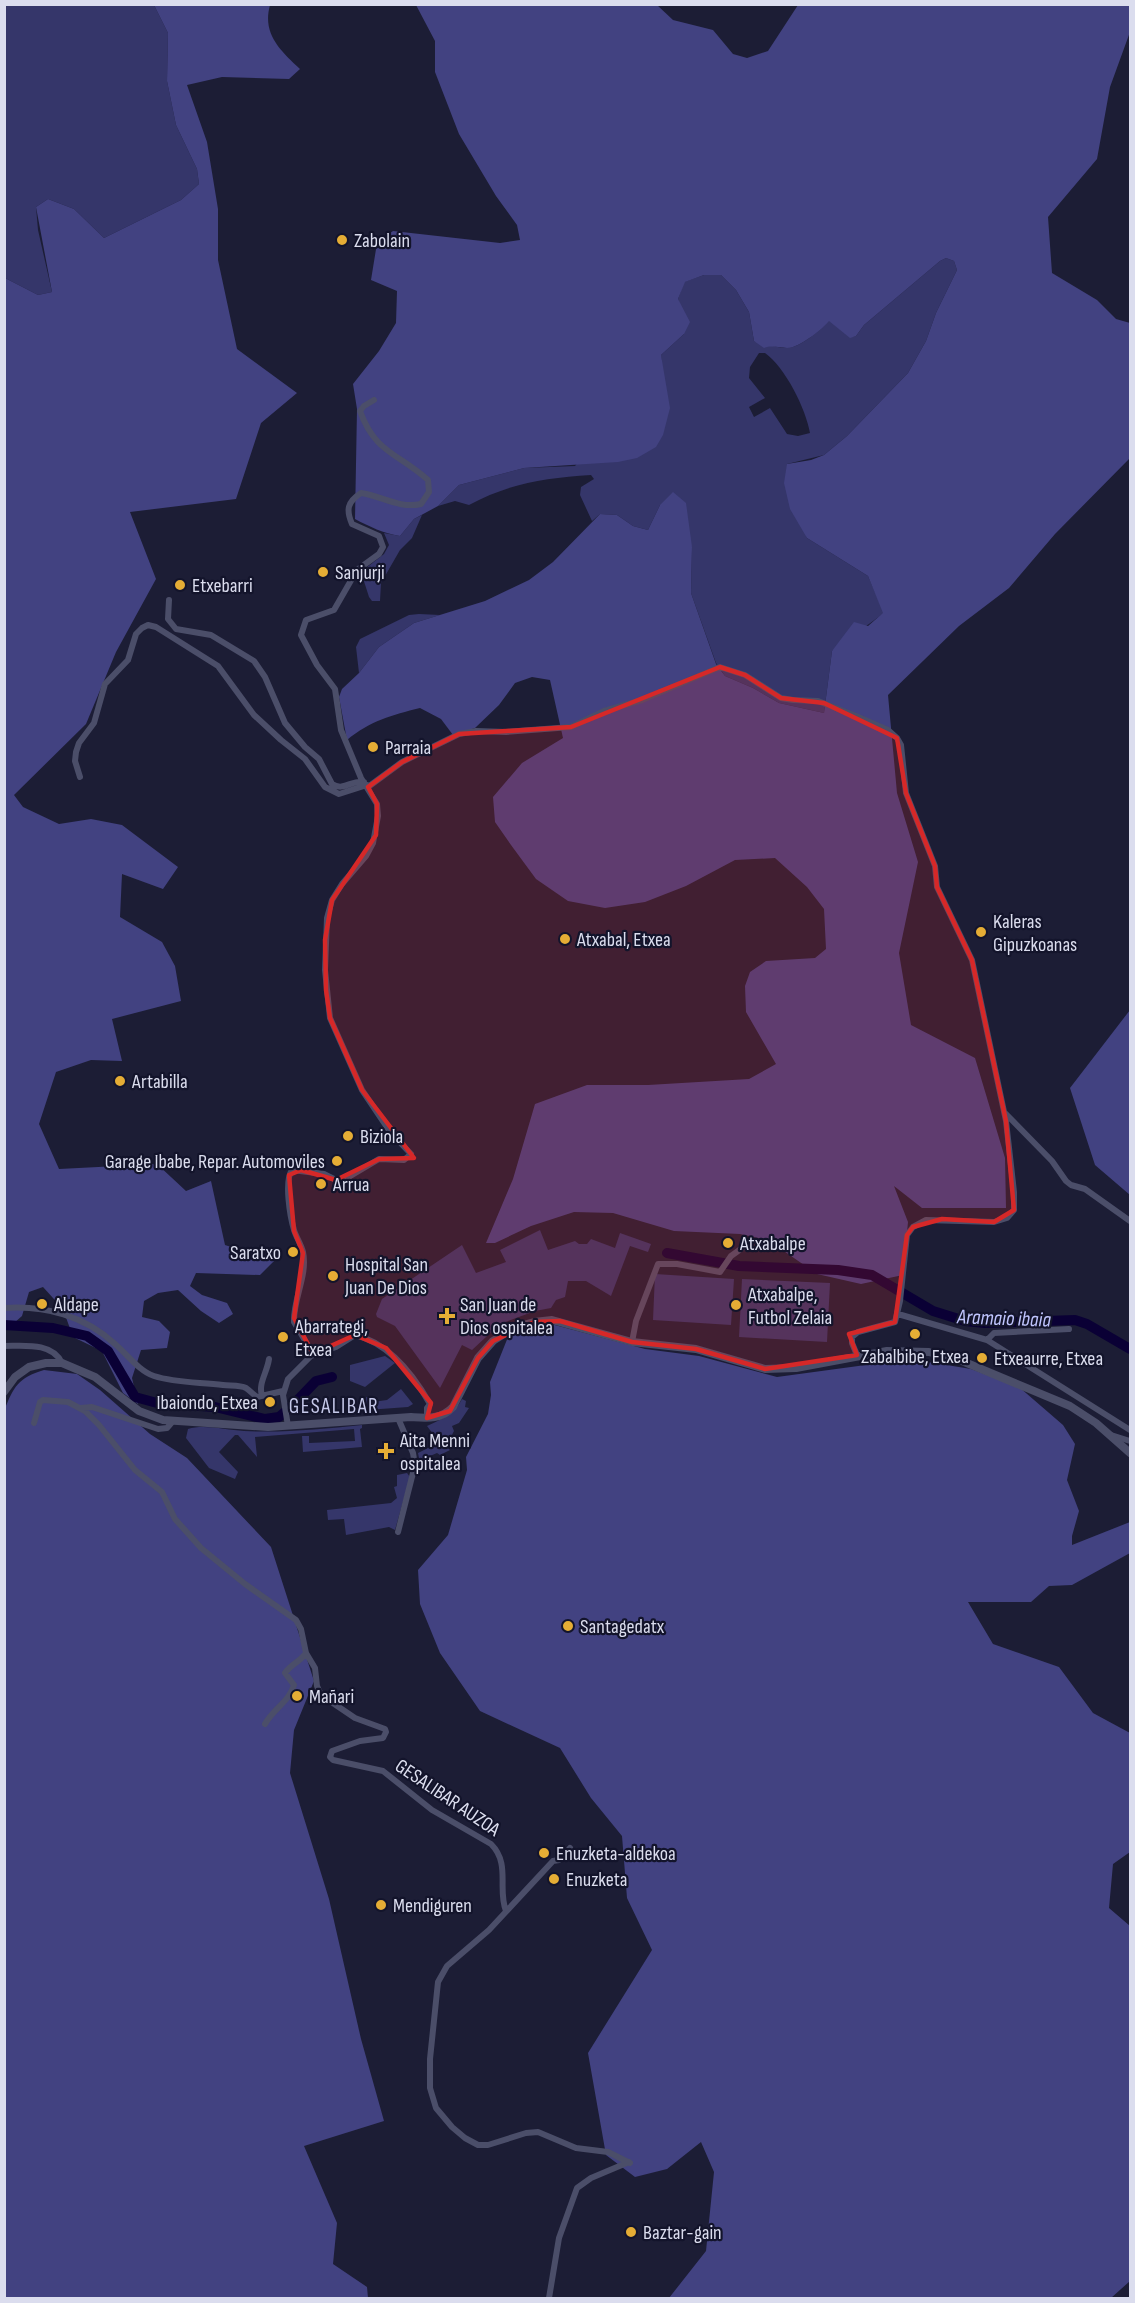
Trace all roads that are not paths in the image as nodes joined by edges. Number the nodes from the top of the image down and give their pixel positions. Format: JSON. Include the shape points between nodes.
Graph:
{"nodes":[{"id":1,"x":374,"y":400,"type":"dead end"},
{"id":2,"x":169,"y":600,"type":"dead end"},
{"id":3,"x":80,"y":777,"type":"dead end"},
{"id":4,"x":366,"y":785,"type":"junction"},
{"id":5,"x":1004,"y":1113,"type":"junction"},
{"id":6,"x":1131,"y":1221,"type":"edge"},
{"id":7,"x":745,"y":1246,"type":"dead end"},
{"id":8,"x":4,"y":1308,"type":"edge"},
{"id":9,"x":898,"y":1314,"type":"junction"},
{"id":10,"x":1069,"y":1329,"type":"dead end"},
{"id":11,"x":987,"y":1340,"type":"junction"},
{"id":12,"x":632,"y":1342,"type":"junction"},
{"id":13,"x":4,"y":1346,"type":"edge"},
{"id":14,"x":313,"y":1354,"type":"junction"},
{"id":15,"x":857,"y":1355,"type":"junction"},
{"id":16,"x":269,"y":1359,"type":"dead end"},
{"id":17,"x":63,"y":1363,"type":"junction"},
{"id":18,"x":283,"y":1391,"type":"junction"},
{"id":19,"x":4,"y":1392,"type":"edge"},
{"id":20,"x":259,"y":1396,"type":"junction"},
{"id":21,"x":81,"y":1408,"type":"junction"},
{"id":22,"x":398,"y":1418,"type":"junction"},
{"id":23,"x":427,"y":1418,"type":"junction"},
{"id":24,"x":173,"y":1421,"type":"junction"},
{"id":25,"x":287,"y":1422,"type":"junction"},
{"id":26,"x":34,"y":1423,"type":"dead end"},
{"id":27,"x":1131,"y":1430,"type":"edge"},
{"id":28,"x":1108,"y":1434,"type":"junction"},
{"id":29,"x":1131,"y":1441,"type":"edge"},
{"id":30,"x":1131,"y":1453,"type":"edge"},
{"id":31,"x":398,"y":1533,"type":"dead end"},
{"id":32,"x":306,"y":1653,"type":"junction"},
{"id":33,"x":265,"y":1724,"type":"dead end"},
{"id":34,"x":570,"y":1848,"type":"dead end"},
{"id":35,"x":506,"y":1911,"type":"junction"},
{"id":36,"x":549,"y":2298,"type":"edge"}],
"edges":[{"from":1,"to":4,"type":"street","via":[[360,411],[365,425],[388,453],[428,480],[429,492],[421,504],[412,506],[397,505],[371,494],[361,493],[353,498],[347,514],[352,524],[379,536],[383,547],[357,570],[334,610],[306,620],[302,635],[317,666],[335,689],[341,730]]},
{"from":2,"to":4,"type":"street","via":[[168,619],[176,629],[211,635],[257,664],[285,723],[318,759],[332,784],[342,788],[361,781]]},
{"from":3,"to":4,"type":"street","via":[[76,752],[93,723],[105,684],[128,660],[136,634],[148,625],[218,666],[254,715],[305,759],[325,787],[339,794]]},
{"from":4,"to":5,"type":"street","via":[[459,734],[571,727],[720,667],[745,675],[781,698],[818,701],[888,730],[901,745],[906,793],[935,866],[937,887],[972,960]]},
{"from":4,"to":14,"type":"street","via":[[377,804],[376,835],[366,856],[332,900],[327,918],[325,970],[330,1018],[362,1090],[390,1133],[411,1154],[404,1160],[379,1159],[347,1178],[336,1180],[301,1170],[292,1170],[289,1175],[294,1232],[303,1253],[294,1322]]},
{"from":5,"to":6,"type":"street","via":[[1052,1161],[1066,1181],[1085,1189]]},
{"from":5,"to":9,"type":"street","via":[[1014,1210],[1007,1218],[994,1221],[926,1220],[913,1227],[907,1235]]},
{"from":7,"to":12,"type":"street","via":[[720,1272],[657,1264]]},
{"from":8,"to":20,"type":"street","via":[[27,1306],[78,1319],[103,1334],[153,1376],[245,1388]]},
{"from":9,"to":11,"type":"street"},
{"from":9,"to":15,"type":"street","via":[[888,1326],[858,1332],[852,1337]]},
{"from":10,"to":11,"type":"street","via":[[994,1333]]},
{"from":11,"to":27,"type":"street"},
{"from":12,"to":15,"type":"main road","via":[[696,1348],[765,1369],[796,1368]]},
{"from":12,"to":23,"type":"main road","via":[[552,1320],[513,1329],[493,1341],[478,1358],[450,1410]]},
{"from":13,"to":17,"type":"street","via":[[50,1350]]},
{"from":14,"to":18,"type":"street","via":[[288,1379]]},
{"from":14,"to":23,"type":"street","via":[[336,1347],[355,1335],[379,1343],[398,1360],[428,1399]]},
{"from":15,"to":28,"type":"main road","via":[[909,1350],[962,1361],[1070,1406]]},
{"from":16,"to":20,"type":"street"},
{"from":17,"to":19,"type":"main road","via":[[28,1367]]},
{"from":17,"to":24,"type":"main road","via":[[95,1377],[139,1411]]},
{"from":18,"to":20,"type":"street"},
{"from":18,"to":25,"type":"street"},
{"from":21,"to":24,"type":"street","via":[[92,1407],[158,1429],[167,1428]]},
{"from":21,"to":26,"type":"street","via":[[68,1402],[43,1400]]},
{"from":21,"to":32,"type":"street","name":"GESALIBAR AUZOA","via":[[135,1470],[162,1492],[176,1520],[201,1548],[296,1620]]},
{"from":22,"to":23,"type":"main road"},
{"from":22,"to":25,"type":"main road"},
{"from":22,"to":31,"type":"street","via":[[415,1465]]},
{"from":24,"to":25,"type":"main road"},
{"from":28,"to":29,"type":"street"},
{"from":28,"to":30,"type":"main road"},
{"from":32,"to":33,"type":"street","via":[[285,1673],[294,1685],[291,1693]]},
{"from":32,"to":35,"type":"street","name":"GESALIBAR AUZOA","via":[[323,1697],[386,1732],[383,1738],[332,1751],[330,1757],[383,1771],[432,1810],[491,1844],[502,1864]]},
{"from":34,"to":35,"type":"street"},
{"from":35,"to":36,"type":"street","via":[[447,1965],[438,1982],[430,2059],[430,2088],[436,2108],[465,2138],[482,2146],[538,2132],[576,2148],[608,2152],[630,2163],[591,2178],[577,2188],[559,2238]]}]}
